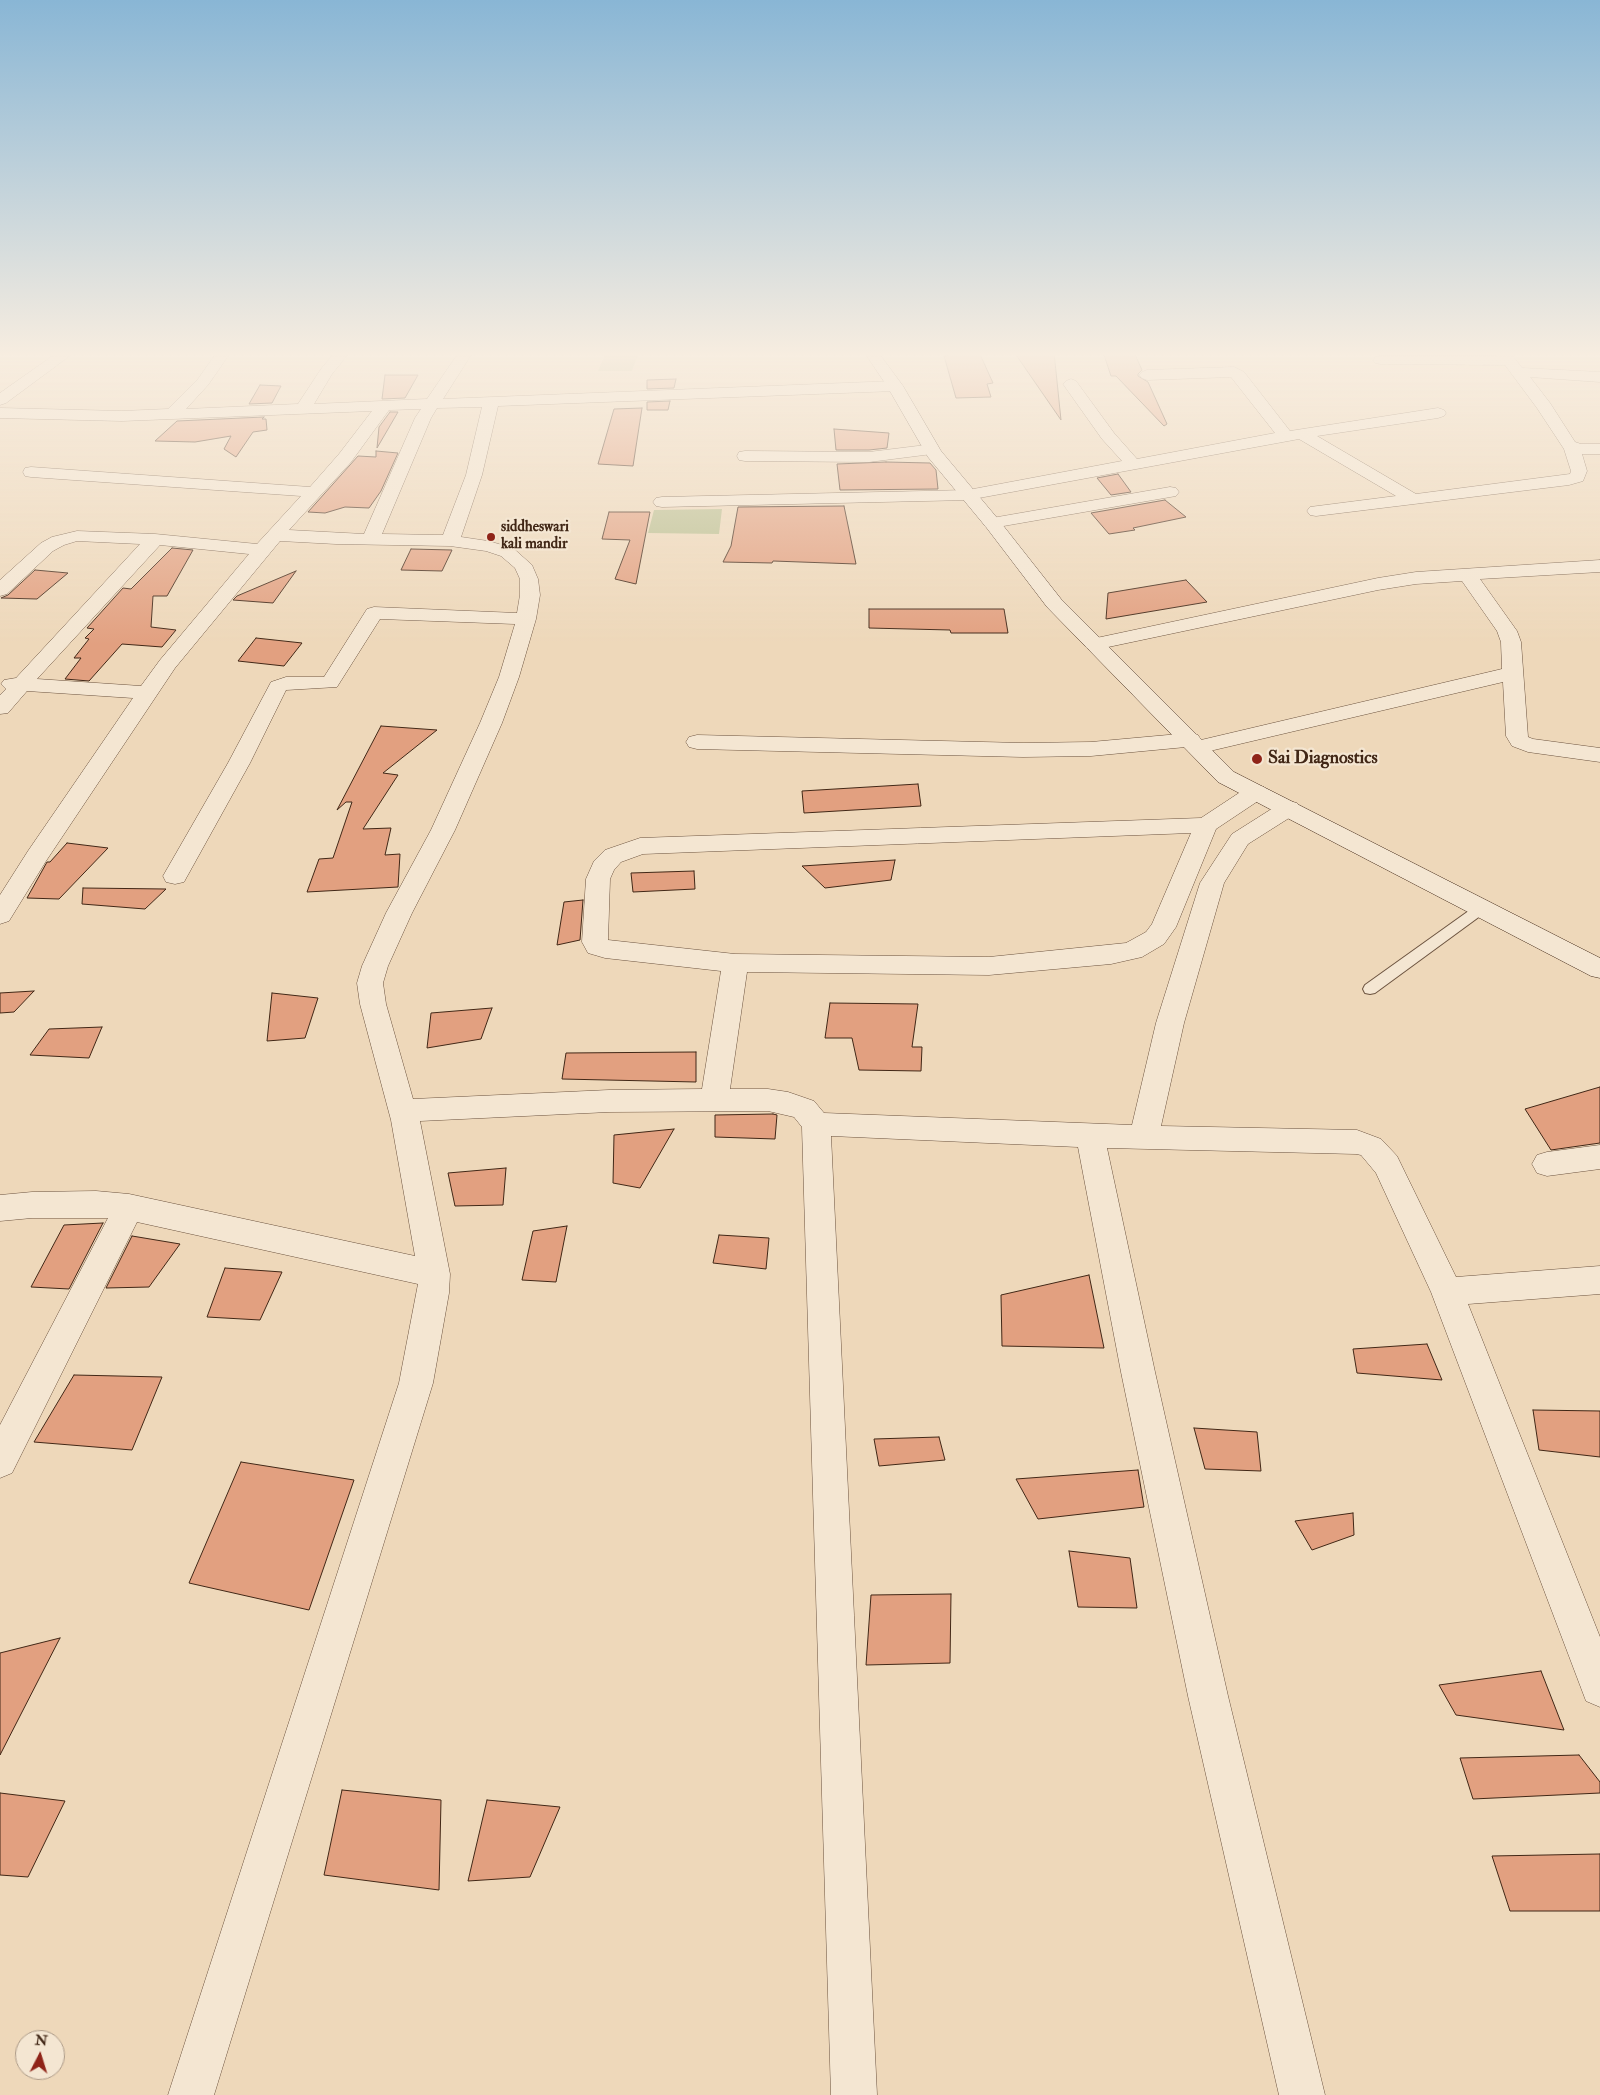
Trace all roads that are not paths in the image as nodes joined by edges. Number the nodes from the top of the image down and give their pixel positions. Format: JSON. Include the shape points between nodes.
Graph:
{"nodes":[{"id":1,"x":351,"y":450,"type":"edge"},
{"id":2,"x":409,"y":450,"type":"edge"},
{"id":3,"x":480,"y":450,"type":"edge"},
{"id":4,"x":1120,"y":450,"type":"edge"},
{"id":5,"x":1215,"y":450,"type":"edge"},
{"id":6,"x":1321,"y":450,"type":"edge"},
{"id":7,"x":1573,"y":450,"type":"edge"},
{"id":8,"x":930,"y":451,"type":"joint"},
{"id":9,"x":745,"y":456,"type":"dead end"},
{"id":10,"x":1134,"y":465,"type":"junction"},
{"id":11,"x":31,"y":472,"type":"dead end"},
{"id":12,"x":313,"y":492,"type":"junction"},
{"id":13,"x":1170,"y":492,"type":"dead end"},
{"id":14,"x":968,"y":495,"type":"junction"},
{"id":15,"x":1413,"y":499,"type":"junction"},
{"id":16,"x":662,"y":502,"type":"dead end"},
{"id":17,"x":1316,"y":510,"type":"dead end"},
{"id":18,"x":992,"y":523,"type":"junction"},
{"id":19,"x":155,"y":539,"type":"junction"},
{"id":20,"x":370,"y":540,"type":"junction"},
{"id":21,"x":450,"y":541,"type":"junction"},
{"id":22,"x":269,"y":543,"type":"junction"},
{"id":23,"x":1600,"y":566,"type":"edge"},
{"id":24,"x":1467,"y":575,"type":"junction"},
{"id":25,"x":0,"y":590,"type":"edge"},
{"id":26,"x":526,"y":619,"type":"junction"},
{"id":27,"x":1094,"y":644,"type":"junction"},
{"id":28,"x":1514,"y":673,"type":"junction"},
{"id":29,"x":0,"y":682,"type":"edge"},
{"id":30,"x":23,"y":685,"type":"junction"},
{"id":31,"x":147,"y":693,"type":"junction"},
{"id":32,"x":0,"y":708,"type":"edge"},
{"id":33,"x":698,"y":742,"type":"dead end"},
{"id":34,"x":1194,"y":744,"type":"junction"},
{"id":35,"x":1600,"y":755,"type":"edge"},
{"id":36,"x":1256,"y":792,"type":"junction"},
{"id":37,"x":1289,"y":808,"type":"junction"},
{"id":38,"x":1206,"y":825,"type":"junction"},
{"id":39,"x":175,"y":876,"type":"dead end"},
{"id":40,"x":1482,"y":908,"type":"junction"},
{"id":41,"x":0,"y":915,"type":"edge"},
{"id":42,"x":736,"y":963,"type":"junction"},
{"id":43,"x":1600,"y":968,"type":"edge"},
{"id":44,"x":1370,"y":988,"type":"dead end"},
{"id":45,"x":714,"y":1100,"type":"junction"},
{"id":46,"x":401,"y":1111,"type":"junction"},
{"id":47,"x":816,"y":1124,"type":"junction"},
{"id":48,"x":1090,"y":1136,"type":"junction"},
{"id":49,"x":1144,"y":1137,"type":"junction"},
{"id":50,"x":1600,"y":1157,"type":"edge"},
{"id":51,"x":1547,"y":1164,"type":"dead end"},
{"id":52,"x":129,"y":1207,"type":"junction"},
{"id":53,"x":0,"y":1208,"type":"edge"},
{"id":54,"x":434,"y":1274,"type":"junction"},
{"id":55,"x":1600,"y":1280,"type":"edge"},
{"id":56,"x":1447,"y":1292,"type":"junction"},
{"id":57,"x":0,"y":1462,"type":"edge"},
{"id":58,"x":1600,"y":1687,"type":"edge"},
{"id":59,"x":191,"y":2095,"type":"edge"},
{"id":60,"x":854,"y":2095,"type":"edge"},
{"id":61,"x":1302,"y":2095,"type":"edge"}],
"edges":[{"from":1,"to":12,"type":"street"},
{"from":2,"to":20,"type":"street"},
{"from":3,"to":21,"type":"street"},
{"from":4,"to":10,"type":"street"},
{"from":5,"to":10,"type":"street"},
{"from":6,"to":15,"type":"street"},
{"from":7,"to":15,"type":"street","via":[[1578,478]]},
{"from":8,"to":9,"type":"street","via":[[870,457]]},
{"from":8,"to":14,"type":"street"},
{"from":10,"to":14,"type":"street"},
{"from":11,"to":12,"type":"street"},
{"from":12,"to":22,"type":"street"},
{"from":13,"to":18,"type":"street"},
{"from":14,"to":16,"type":"street"},
{"from":14,"to":18,"type":"street"},
{"from":15,"to":17,"type":"street"},
{"from":18,"to":27,"type":"street","via":[[1054,603]]},
{"from":19,"to":22,"type":"street"},
{"from":19,"to":25,"type":"street","via":[[92,535],[58,541],[40,552]]},
{"from":19,"to":30,"type":"street"},
{"from":20,"to":21,"type":"street"},
{"from":20,"to":22,"type":"street"},
{"from":21,"to":26,"type":"street","via":[[507,552],[523,565],[529,579],[530,595]]},
{"from":22,"to":31,"type":"street","via":[[185,642]]},
{"from":23,"to":24,"type":"street"},
{"from":24,"to":27,"type":"street","via":[[1378,584]]},
{"from":24,"to":28,"type":"street","via":[[1507,631]]},
{"from":26,"to":39,"type":"street","via":[[374,613],[330,682],[286,682],[278,686]]},
{"from":26,"to":46,"type":"street","via":[[491,723],[443,830],[399,913],[370,983]]},
{"from":27,"to":34,"type":"street"},
{"from":28,"to":34,"type":"street"},
{"from":28,"to":35,"type":"street","via":[[1517,736],[1520,741],[1528,745]]},
{"from":29,"to":30,"type":"street"},
{"from":30,"to":31,"type":"street"},
{"from":30,"to":32,"type":"street"},
{"from":31,"to":41,"type":"street"},
{"from":33,"to":34,"type":"street","via":[[1032,750]]},
{"from":34,"to":36,"type":"street","via":[[1226,777]]},
{"from":36,"to":37,"type":"street"},
{"from":36,"to":38,"type":"street"},
{"from":37,"to":40,"type":"street"},
{"from":37,"to":49,"type":"street","via":[[1240,839],[1212,883],[1170,1023]]},
{"from":38,"to":42,"type":"street","via":[[1162,927],[1155,938],[1133,951],[990,966]]},
{"from":38,"to":42,"type":"street","via":[[640,846],[613,856],[603,868],[598,880],[594,936],[597,947]]},
{"from":40,"to":43,"type":"street"},
{"from":40,"to":44,"type":"lane"},
{"from":42,"to":45,"type":"street"},
{"from":45,"to":46,"type":"street"},
{"from":45,"to":47,"type":"street","via":[[768,1100],[788,1104],[804,1109]]},
{"from":46,"to":54,"type":"street"},
{"from":47,"to":48,"type":"street"},
{"from":47,"to":60,"type":"street"},
{"from":48,"to":49,"type":"street"},
{"from":48,"to":61,"type":"street","via":[[1208,1696]]},
{"from":49,"to":56,"type":"street","via":[[1358,1142],[1371,1147],[1387,1165]]},
{"from":50,"to":51,"type":"street"},
{"from":52,"to":53,"type":"street","via":[[41,1204]]},
{"from":52,"to":54,"type":"street"},
{"from":52,"to":57,"type":"street"},
{"from":54,"to":59,"type":"street","via":[[416,1383]]},
{"from":55,"to":56,"type":"street"},
{"from":56,"to":58,"type":"street"}]}
